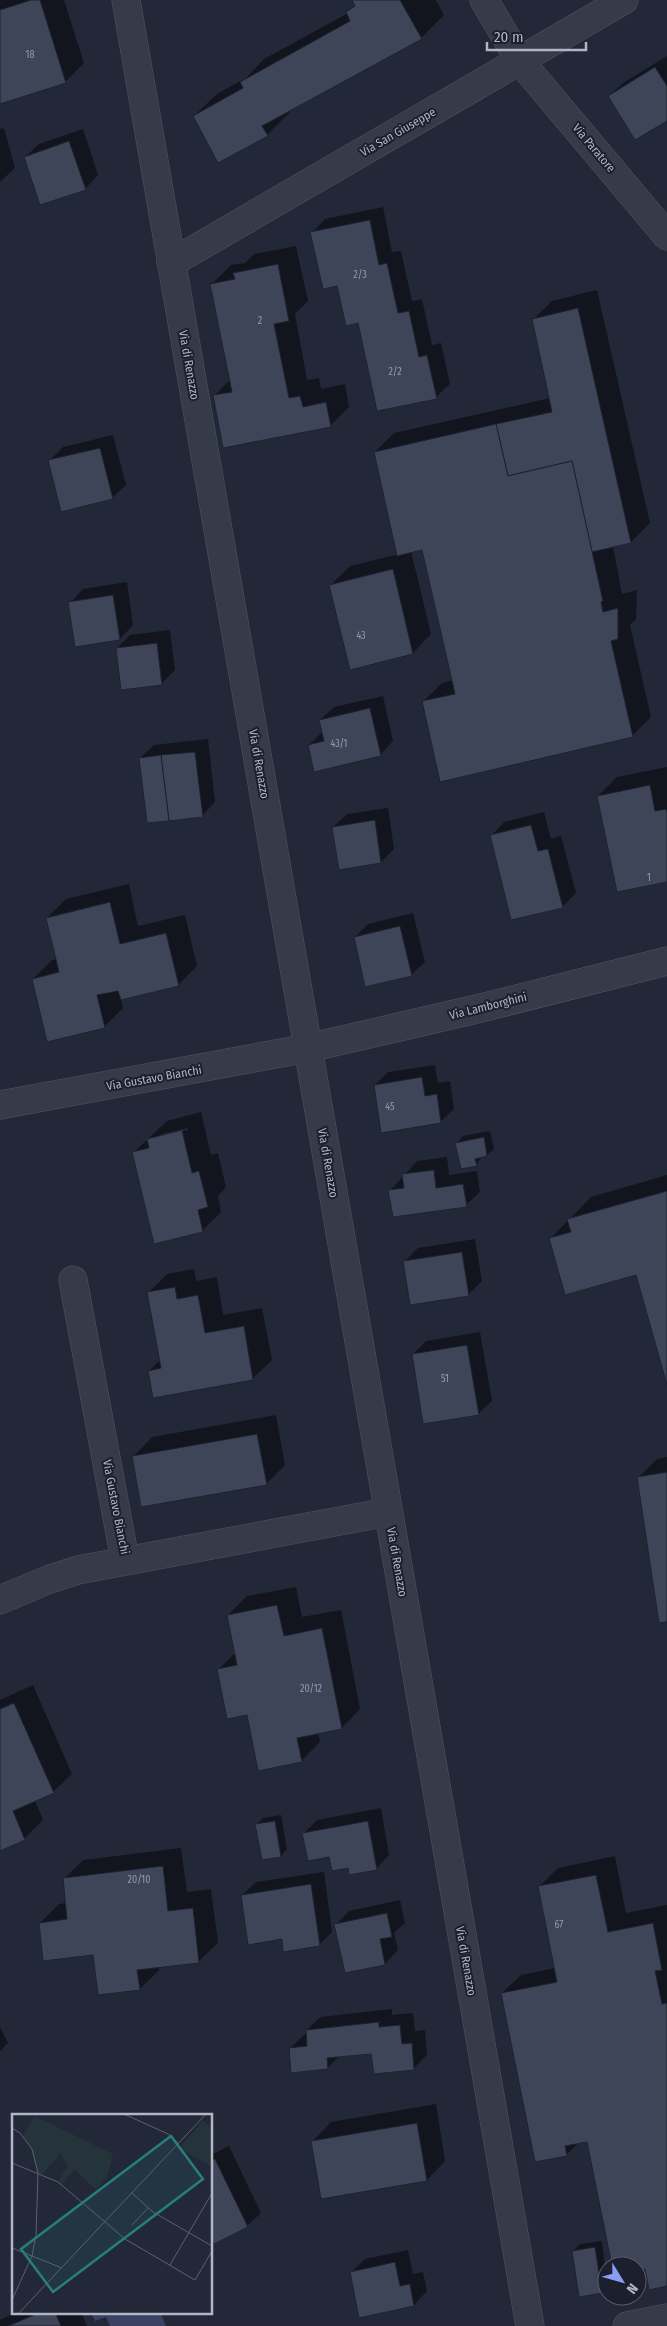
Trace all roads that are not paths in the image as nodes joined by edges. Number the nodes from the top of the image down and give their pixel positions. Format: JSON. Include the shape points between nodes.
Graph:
{"nodes":[{"id":1,"x":126,"y":0,"type":"edge"},
{"id":2,"x":484,"y":0,"type":"edge"},
{"id":3,"x":624,"y":0,"type":"edge"},
{"id":4,"x":520,"y":61,"type":"junction"},
{"id":5,"x":667,"y":236,"type":"edge"},
{"id":6,"x":171,"y":263,"type":"junction"},
{"id":7,"x":667,"y":961,"type":"edge"},
{"id":8,"x":308,"y":1048,"type":"junction"},
{"id":9,"x":0,"y":1105,"type":"edge"},
{"id":10,"x":73,"y":1280,"type":"dead end"},
{"id":11,"x":388,"y":1512,"type":"junction"},
{"id":12,"x":126,"y":1560,"type":"junction"},
{"id":13,"x":0,"y":1600,"type":"edge"},
{"id":14,"x":667,"y":2318,"type":"edge"},
{"id":15,"x":530,"y":2326,"type":"edge"},
{"id":16,"x":627,"y":2326,"type":"edge"}],
"edges":[{"from":1,"to":6,"type":"street","name":"Via di Renazzo"},
{"from":2,"to":4,"type":"street","name":"Via Paratore"},
{"from":3,"to":4,"type":"street","name":"Via San Giuseppe"},
{"from":4,"to":5,"type":"street","name":"Via Paratore"},
{"from":4,"to":6,"type":"street","name":"Via San Giuseppe"},
{"from":6,"to":8,"type":"street","name":"Via di Renazzo"},
{"from":7,"to":8,"type":"street","name":"Via Lamborghini"},
{"from":8,"to":9,"type":"street","name":"Via Gustavo Bianchi"},
{"from":8,"to":11,"type":"street","name":"Via di Renazzo"},
{"from":10,"to":12,"type":"street","name":"Via Gustavo Bianchi"},
{"from":11,"to":12,"type":"street","name":"Via Gustavo Bianchi"},
{"from":11,"to":15,"type":"street","name":"Via di Renazzo"},
{"from":12,"to":13,"type":"street","via":[[78,1570]]},
{"from":14,"to":16,"type":"street"}]}
